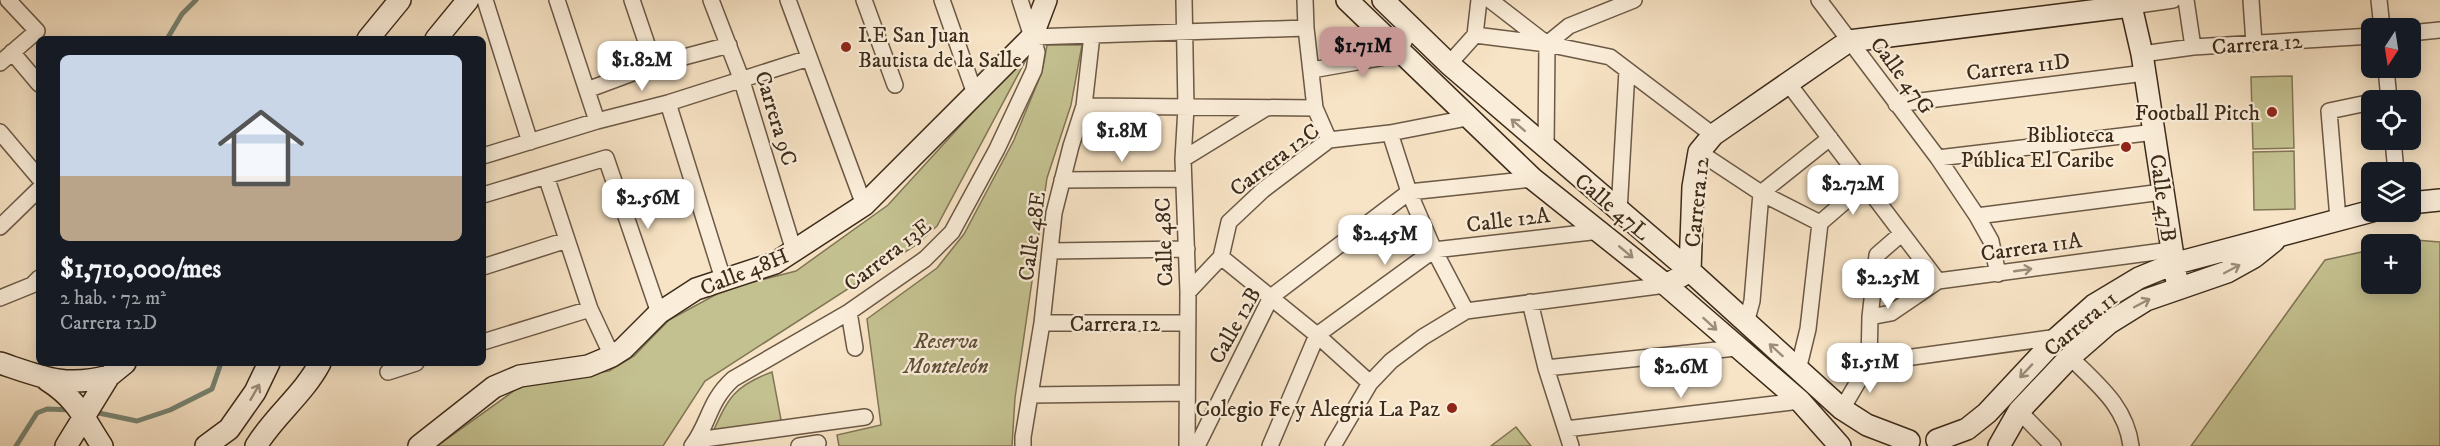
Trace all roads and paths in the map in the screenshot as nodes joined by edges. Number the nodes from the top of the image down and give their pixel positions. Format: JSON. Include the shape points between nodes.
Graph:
{"nodes":[{"id":1,"x":8,"y":0,"type":"edge"},
{"id":2,"x":400,"y":0,"type":"edge"},
{"id":3,"x":468,"y":0,"type":"edge"},
{"id":4,"x":485,"y":0,"type":"edge"},
{"id":5,"x":557,"y":0,"type":"edge"},
{"id":6,"x":632,"y":0,"type":"edge"},
{"id":7,"x":711,"y":0,"type":"edge"},
{"id":8,"x":788,"y":0,"type":"edge"},
{"id":9,"x":864,"y":0,"type":"edge"},
{"id":10,"x":942,"y":0,"type":"edge"},
{"id":11,"x":1020,"y":0,"type":"edge"},
{"id":12,"x":1046,"y":0,"type":"edge"},
{"id":13,"x":1184,"y":0,"type":"edge"},
{"id":14,"x":1305,"y":0,"type":"edge"},
{"id":15,"x":1347,"y":0,"type":"edge"},
{"id":16,"x":1383,"y":0,"type":"edge"},
{"id":17,"x":1479,"y":0,"type":"edge"},
{"id":18,"x":1490,"y":0,"type":"edge"},
{"id":19,"x":1634,"y":0,"type":"edge"},
{"id":20,"x":1819,"y":0,"type":"edge"},
{"id":21,"x":2173,"y":0,"type":"edge"},
{"id":22,"x":2186,"y":0,"type":"edge"},
{"id":23,"x":2251,"y":0,"type":"edge"},
{"id":24,"x":2379,"y":0,"type":"edge"},
{"id":25,"x":2131,"y":3,"type":"edge"},
{"id":26,"x":2073,"y":7,"type":"edge"},
{"id":27,"x":2381,"y":18,"type":"edge"},
{"id":28,"x":1411,"y":27,"type":"junction"},
{"id":29,"x":1306,"y":28,"type":"junction"},
{"id":30,"x":2440,"y":30,"type":"edge"},
{"id":31,"x":1185,"y":32,"type":"junction"},
{"id":32,"x":2421,"y":32,"type":"edge"},
{"id":33,"x":1092,"y":35,"type":"junction"},
{"id":34,"x":1475,"y":35,"type":"junction"},
{"id":35,"x":370,"y":36,"type":"edge"},
{"id":36,"x":438,"y":36,"type":"edge"},
{"id":37,"x":1032,"y":37,"type":"junction"},
{"id":38,"x":2361,"y":37,"type":"edge"},
{"id":39,"x":1849,"y":41,"type":"junction"},
{"id":40,"x":2254,"y":43,"type":"junction"},
{"id":41,"x":1547,"y":44,"type":"junction"},
{"id":42,"x":729,"y":45,"type":"junction"},
{"id":43,"x":2193,"y":47,"type":"junction"},
{"id":44,"x":1400,"y":50,"type":"junction"},
{"id":45,"x":12,"y":52,"type":"junction"},
{"id":46,"x":809,"y":58,"type":"junction"},
{"id":47,"x":0,"y":63,"type":"edge"},
{"id":48,"x":1449,"y":64,"type":"junction"},
{"id":49,"x":2144,"y":64,"type":"junction"},
{"id":50,"x":654,"y":65,"type":"junction"},
{"id":51,"x":1312,"y":70,"type":"junction"},
{"id":52,"x":1627,"y":70,"type":"junction"},
{"id":53,"x":741,"y":78,"type":"junction"},
{"id":54,"x":36,"y":80,"type":"edge"},
{"id":55,"x":1788,"y":82,"type":"junction"},
{"id":56,"x":895,"y":84,"type":"dead end"},
{"id":57,"x":587,"y":90,"type":"junction"},
{"id":58,"x":975,"y":94,"type":"junction"},
{"id":59,"x":668,"y":103,"type":"junction"},
{"id":60,"x":1896,"y":104,"type":"junction"},
{"id":61,"x":2361,"y":104,"type":"edge"},
{"id":62,"x":1084,"y":106,"type":"junction"},
{"id":63,"x":1186,"y":108,"type":"junction"},
{"id":64,"x":1266,"y":108,"type":"junction"},
{"id":65,"x":1315,"y":108,"type":"junction"},
{"id":66,"x":1467,"y":118,"type":"junction"},
{"id":67,"x":597,"y":121,"type":"junction"},
{"id":68,"x":0,"y":132,"type":"edge"},
{"id":69,"x":2155,"y":132,"type":"junction"},
{"id":70,"x":1390,"y":133,"type":"junction"},
{"id":71,"x":1713,"y":135,"type":"junction"},
{"id":72,"x":1830,"y":138,"type":"junction"},
{"id":73,"x":1329,"y":140,"type":"junction"},
{"id":74,"x":530,"y":142,"type":"junction"},
{"id":75,"x":1546,"y":149,"type":"junction"},
{"id":76,"x":1699,"y":152,"type":"junction"},
{"id":77,"x":486,"y":155,"type":"edge"},
{"id":78,"x":1938,"y":158,"type":"junction"},
{"id":79,"x":1183,"y":159,"type":"junction"},
{"id":80,"x":36,"y":174,"type":"edge"},
{"id":81,"x":546,"y":176,"type":"junction"},
{"id":82,"x":1183,"y":179,"type":"junction"},
{"id":83,"x":1533,"y":179,"type":"junction"},
{"id":84,"x":1062,"y":180,"type":"junction"},
{"id":85,"x":1864,"y":185,"type":"junction"},
{"id":86,"x":36,"y":192,"type":"edge"},
{"id":87,"x":1409,"y":192,"type":"junction"},
{"id":88,"x":2163,"y":192,"type":"junction"},
{"id":89,"x":1761,"y":193,"type":"junction"},
{"id":90,"x":486,"y":194,"type":"edge"},
{"id":91,"x":2440,"y":200,"type":"edge"},
{"id":92,"x":2421,"y":202,"type":"edge"},
{"id":93,"x":864,"y":205,"type":"junction"},
{"id":94,"x":1619,"y":212,"type":"junction"},
{"id":95,"x":2361,"y":214,"type":"edge"},
{"id":96,"x":1977,"y":216,"type":"junction"},
{"id":97,"x":2338,"y":219,"type":"junction"},
{"id":98,"x":1820,"y":223,"type":"junction"},
{"id":99,"x":1,"y":224,"type":"edge"},
{"id":100,"x":1600,"y":231,"type":"junction"},
{"id":101,"x":1901,"y":234,"type":"junction"},
{"id":102,"x":2282,"y":235,"type":"junction"},
{"id":103,"x":567,"y":240,"type":"junction"},
{"id":104,"x":1187,"y":249,"type":"junction"},
{"id":105,"x":1434,"y":250,"type":"junction"},
{"id":106,"x":794,"y":251,"type":"junction"},
{"id":107,"x":1050,"y":251,"type":"junction"},
{"id":108,"x":1221,"y":257,"type":"junction"},
{"id":109,"x":2172,"y":257,"type":"junction"},
{"id":110,"x":486,"y":266,"type":"edge"},
{"id":111,"x":1690,"y":270,"type":"junction"},
{"id":112,"x":1998,"y":274,"type":"junction"},
{"id":113,"x":723,"y":279,"type":"junction"},
{"id":114,"x":36,"y":281,"type":"edge"},
{"id":115,"x":1938,"y":281,"type":"junction"},
{"id":116,"x":1666,"y":285,"type":"junction"},
{"id":117,"x":2178,"y":289,"type":"junction"},
{"id":118,"x":1188,"y":292,"type":"junction"},
{"id":119,"x":1271,"y":297,"type":"junction"},
{"id":120,"x":0,"y":298,"type":"edge"},
{"id":121,"x":1530,"y":302,"type":"junction"},
{"id":122,"x":590,"y":309,"type":"junction"},
{"id":123,"x":1466,"y":311,"type":"junction"},
{"id":124,"x":849,"y":312,"type":"junction"},
{"id":125,"x":659,"y":313,"type":"junction"},
{"id":126,"x":1870,"y":317,"type":"junction"},
{"id":127,"x":1188,"y":322,"type":"junction"},
{"id":128,"x":1042,"y":323,"type":"junction"},
{"id":129,"x":1746,"y":323,"type":"junction"},
{"id":130,"x":1317,"y":335,"type":"junction"},
{"id":131,"x":2058,"y":337,"type":"junction"},
{"id":132,"x":486,"y":341,"type":"edge"},
{"id":133,"x":855,"y":348,"type":"dead end"},
{"id":134,"x":1736,"y":348,"type":"junction"},
{"id":135,"x":612,"y":356,"type":"junction"},
{"id":136,"x":2070,"y":357,"type":"junction"},
{"id":137,"x":0,"y":363,"type":"edge"},
{"id":138,"x":1869,"y":363,"type":"junction"},
{"id":139,"x":268,"y":366,"type":"edge"},
{"id":140,"x":318,"y":366,"type":"edge"},
{"id":141,"x":407,"y":366,"type":"edge"},
{"id":142,"x":1546,"y":368,"type":"junction"},
{"id":143,"x":1798,"y":370,"type":"junction"},
{"id":144,"x":388,"y":372,"type":"dead end"},
{"id":145,"x":112,"y":377,"type":"edge"},
{"id":146,"x":44,"y":378,"type":"junction"},
{"id":147,"x":1370,"y":383,"type":"junction"},
{"id":148,"x":1187,"y":393,"type":"junction"},
{"id":149,"x":1030,"y":395,"type":"junction"},
{"id":150,"x":1800,"y":401,"type":"junction"},
{"id":151,"x":1842,"y":409,"type":"junction"},
{"id":152,"x":79,"y":410,"type":"junction"},
{"id":153,"x":2019,"y":411,"type":"junction"},
{"id":154,"x":866,"y":417,"type":"dead end"},
{"id":155,"x":1566,"y":429,"type":"junction"},
{"id":156,"x":225,"y":437,"type":"edge"},
{"id":157,"x":695,"y":443,"type":"edge"},
{"id":158,"x":818,"y":443,"type":"dead end"},
{"id":159,"x":1904,"y":443,"type":"edge"},
{"id":160,"x":1944,"y":443,"type":"edge"},
{"id":161,"x":66,"y":445,"type":"edge"},
{"id":162,"x":1336,"y":445,"type":"edge"},
{"id":163,"x":102,"y":446,"type":"edge"},
{"id":164,"x":206,"y":446,"type":"edge"},
{"id":165,"x":256,"y":446,"type":"edge"},
{"id":166,"x":419,"y":446,"type":"edge"},
{"id":167,"x":799,"y":446,"type":"edge"},
{"id":168,"x":1023,"y":446,"type":"edge"},
{"id":169,"x":1187,"y":446,"type":"edge"},
{"id":170,"x":1197,"y":446,"type":"edge"},
{"id":171,"x":1270,"y":446,"type":"edge"},
{"id":172,"x":1571,"y":446,"type":"edge"},
{"id":173,"x":1840,"y":446,"type":"edge"},
{"id":174,"x":1999,"y":446,"type":"edge"},
{"id":175,"x":2053,"y":446,"type":"edge"},
{"id":176,"x":2131,"y":446,"type":"edge"}],
"edges":[{"from":1,"to":45,"type":"street","via":[[37,31]]},
{"from":2,"to":35,"type":"street"},
{"from":3,"to":36,"type":"street"},
{"from":4,"to":74,"type":"street"},
{"from":5,"to":57,"type":"street"},
{"from":6,"to":50,"type":"street"},
{"from":7,"to":42,"type":"street","name":"Carrera 9C"},
{"from":8,"to":46,"type":"street"},
{"from":9,"to":56,"type":"street"},
{"from":10,"to":58,"type":"street"},
{"from":11,"to":37,"type":"street","name":"Carrera 13E"},
{"from":12,"to":37,"type":"street","name":"Calle 48H"},
{"from":13,"to":31,"type":"street","name":"Calle 48C"},
{"from":14,"to":29,"type":"street"},
{"from":15,"to":44,"type":"street","name":"Calle 47L"},
{"from":16,"to":28,"type":"street","name":"Calle 47L"},
{"from":17,"to":34,"type":"street"},
{"from":18,"to":41,"type":"street"},
{"from":19,"to":41,"type":"street","via":[[1569,26]]},
{"from":20,"to":39,"type":"street","name":"Calle 47G"},
{"from":21,"to":25,"type":"street","name":"Carrera 12"},
{"from":22,"to":43,"type":"street"},
{"from":23,"to":40,"type":"street"},
{"from":24,"to":27,"type":"street"},
{"from":25,"to":26,"type":"street","name":"Carrera 12"},
{"from":25,"to":49,"type":"street","name":"Calle 47B"},
{"from":26,"to":39,"type":"street","name":"Carrera 12"},
{"from":28,"to":44,"type":"street"},
{"from":28,"to":48,"type":"street","name":"Calle 47L"},
{"from":29,"to":31,"type":"street"},
{"from":29,"to":51,"type":"street"},
{"from":30,"to":32,"type":"street"},
{"from":31,"to":33,"type":"street"},
{"from":31,"to":63,"type":"street","name":"Calle 48C"},
{"from":33,"to":37,"type":"street"},
{"from":33,"to":62,"type":"street","name":"Calle 48E"},
{"from":34,"to":41,"type":"street"},
{"from":34,"to":48,"type":"street"},
{"from":37,"to":58,"type":"street","name":"Calle 48H"},
{"from":37,"to":124,"type":"street","name":"Carrera 13E","via":[[1037,52],[1034,70],[952,232],[925,259]]},
{"from":38,"to":40,"type":"street","name":"Carrera 12"},
{"from":39,"to":55,"type":"street","name":"Carrera 12"},
{"from":39,"to":60,"type":"street","name":"Calle 47G"},
{"from":40,"to":43,"type":"street","name":"Carrera 12"},
{"from":41,"to":52,"type":"street","via":[[1610,57]]},
{"from":41,"to":75,"type":"street"},
{"from":42,"to":50,"type":"street"},
{"from":42,"to":53,"type":"street","name":"Carrera 9C"},
{"from":43,"to":49,"type":"street","name":"Carrera 12"},
{"from":44,"to":51,"type":"street","via":[[1392,56]]},
{"from":44,"to":66,"type":"street","name":"Calle 47L"},
{"from":45,"to":47,"type":"street"},
{"from":45,"to":54,"type":"street"},
{"from":46,"to":53,"type":"street"},
{"from":46,"to":93,"type":"street"},
{"from":75,"to":48,"type":"street","name":"Calle 47L","one_way":true},
{"from":49,"to":60,"type":"street","name":"Carrera 11D"},
{"from":49,"to":69,"type":"street","name":"Calle 47B"},
{"from":50,"to":57,"type":"street"},
{"from":51,"to":65,"type":"street"},
{"from":52,"to":71,"type":"street"},
{"from":52,"to":94,"type":"street"},
{"from":53,"to":59,"type":"street"},
{"from":53,"to":106,"type":"street","name":"Carrera 9C"},
{"from":55,"to":71,"type":"street","name":"Carrera 12"},
{"from":55,"to":72,"type":"street"},
{"from":57,"to":67,"type":"street"},
{"from":58,"to":93,"type":"street","name":"Calle 48H"},
{"from":59,"to":67,"type":"street"},
{"from":59,"to":113,"type":"street"},
{"from":60,"to":78,"type":"street","name":"Calle 47G"},
{"from":61,"to":97,"type":"street","via":[[2329,111]]},
{"from":62,"to":63,"type":"street","name":"Carrera 12C"},
{"from":62,"to":84,"type":"street","name":"Calle 48E"},
{"from":63,"to":64,"type":"street","name":"Carrera 12C"},
{"from":63,"to":79,"type":"street","name":"Calle 48C"},
{"from":64,"to":65,"type":"street","name":"Carrera 12C"},
{"from":64,"to":79,"type":"street"},
{"from":65,"to":73,"type":"street"},
{"from":66,"to":70,"type":"street","name":"Carrera 12C"},
{"from":66,"to":83,"type":"street","name":"Calle 47L"},
{"from":67,"to":74,"type":"street"},
{"from":68,"to":80,"type":"street"},
{"from":69,"to":78,"type":"street"},
{"from":69,"to":88,"type":"street","name":"Calle 47B"},
{"from":70,"to":73,"type":"street","name":"Carrera 12C"},
{"from":70,"to":87,"type":"street"},
{"from":71,"to":76,"type":"street","name":"Carrera 12"},
{"from":72,"to":85,"type":"street"},
{"from":72,"to":89,"type":"street"},
{"from":73,"to":108,"type":"street","name":"Carrera 12C","via":[[1263,190],[1229,222]]},
{"from":74,"to":77,"type":"street"},
{"from":75,"to":94,"type":"street","name":"Calle 47L"},
{"from":76,"to":89,"type":"street"},
{"from":76,"to":111,"type":"street","name":"Carrera 12"},
{"from":78,"to":96,"type":"street","name":"Calle 47G"},
{"from":79,"to":82,"type":"street","name":"Calle 48C"},
{"from":81,"to":90,"type":"street"},
{"from":81,"to":103,"type":"street"},
{"from":81,"to":125,"type":"street","via":[[606,158]]},
{"from":82,"to":84,"type":"street"},
{"from":82,"to":104,"type":"street","name":"Calle 48C"},
{"from":83,"to":87,"type":"street"},
{"from":83,"to":100,"type":"street","name":"Calle 47L"},
{"from":84,"to":107,"type":"street","name":"Calle 48E"},
{"from":85,"to":98,"type":"street"},
{"from":85,"to":101,"type":"street"},
{"from":86,"to":99,"type":"street"},
{"from":87,"to":105,"type":"street"},
{"from":87,"to":119,"type":"street","name":"Calle 12B"},
{"from":88,"to":96,"type":"street"},
{"from":88,"to":109,"type":"street","name":"Calle 47B"},
{"from":89,"to":98,"type":"street"},
{"from":89,"to":129,"type":"street","via":[[1752,300]]},
{"from":91,"to":92,"type":"street"},
{"from":93,"to":106,"type":"street","name":"Calle 48H"},
{"from":94,"to":111,"type":"street","name":"Calle 47L"},
{"from":95,"to":97,"type":"street","name":"Carrera 11"},
{"from":96,"to":112,"type":"street","name":"Calle 47G","via":[[1991,241]]},
{"from":97,"to":102,"type":"street","name":"Carrera 11"},
{"from":98,"to":143,"type":"street","via":[[1808,329]]},
{"from":100,"to":105,"type":"street","name":"Calle 12A"},
{"from":100,"to":116,"type":"street","name":"Calle 47L","one_way":true},
{"from":101,"to":115,"type":"street"},
{"from":101,"to":126,"type":"street","via":[[1876,255]]},
{"from":102,"to":109,"type":"street","name":"Carrera 11"},
{"from":117,"to":102,"type":"street","name":"Carrera 11","one_way":true,"via":[[2227,272]]},
{"from":103,"to":110,"type":"street"},
{"from":103,"to":122,"type":"street"},
{"from":104,"to":107,"type":"street"},
{"from":104,"to":118,"type":"street","name":"Calle 48C"},
{"from":105,"to":123,"type":"street"},
{"from":105,"to":130,"type":"street","name":"Calle 12A"},
{"from":106,"to":113,"type":"street","name":"Calle 48H","via":[[775,263]]},
{"from":107,"to":128,"type":"street","name":"Calle 48E"},
{"from":108,"to":118,"type":"street"},
{"from":108,"to":119,"type":"street"},
{"from":112,"to":109,"type":"street","name":"Carrera 11A","one_way":true},
{"from":109,"to":117,"type":"street","name":"Calle 47B"},
{"from":109,"to":131,"type":"street","name":"Carrera 11","via":[[2094,305]]},
{"from":111,"to":116,"type":"street","name":"Carrera 12"},
{"from":111,"to":129,"type":"street","name":"Calle 47L"},
{"from":112,"to":115,"type":"street","name":"Carrera 11A"},
{"from":113,"to":125,"type":"street","name":"Calle 48H","via":[[696,289]]},
{"from":114,"to":120,"type":"street"},
{"from":115,"to":126,"type":"street","name":"Carrera 11A","via":[[1891,313]]},
{"from":116,"to":121,"type":"street","name":"Carrera 12"},
{"from":116,"to":134,"type":"street","name":"Calle 47L","one_way":true},
{"from":136,"to":117,"type":"street","name":"Carrera 11","one_way":true,"via":[[2109,323],[2146,300]]},
{"from":118,"to":127,"type":"street","name":"Calle 48C"},
{"from":119,"to":130,"type":"street"},
{"from":119,"to":170,"type":"street","name":"Calle 12B"},
{"from":121,"to":123,"type":"street","name":"Carrera 12"},
{"from":121,"to":142,"type":"street"},
{"from":122,"to":132,"type":"street"},
{"from":122,"to":135,"type":"street"},
{"from":123,"to":147,"type":"street","name":"Carrera 12","via":[[1423,337]]},
{"from":124,"to":133,"type":"street"},
{"from":124,"to":157,"type":"street","name":"Carrera 13E","via":[[733,379],[713,402]]},
{"from":125,"to":135,"type":"street","name":"Calle 48H"},
{"from":126,"to":138,"type":"street"},
{"from":127,"to":128,"type":"street","name":"Carrera 12"},
{"from":127,"to":148,"type":"street","name":"Calle 48C"},
{"from":128,"to":149,"type":"street","name":"Calle 48E"},
{"from":143,"to":129,"type":"street","name":"Calle 47L","one_way":true},
{"from":130,"to":147,"type":"street"},
{"from":130,"to":171,"type":"street"},
{"from":131,"to":138,"type":"street"},
{"from":131,"to":160,"type":"street","name":"Carrera 11","one_way":true,"via":[[1987,413]]},
{"from":134,"to":142,"type":"street"},
{"from":134,"to":150,"type":"street","name":"Calle 47L"},
{"from":135,"to":166,"type":"street","name":"Calle 48H","via":[[588,366],[520,376],[494,387]]},
{"from":136,"to":153,"type":"street","name":"Carrera 11"},
{"from":136,"to":176,"type":"street","via":[[2116,405]]},
{"from":137,"to":146,"type":"street"},
{"from":138,"to":151,"type":"street"},
{"from":156,"to":139,"type":"street","one_way":true},
{"from":140,"to":165,"type":"street","via":[[304,390]]},
{"from":141,"to":144,"type":"street"},
{"from":142,"to":155,"type":"street"},
{"from":143,"to":151,"type":"street","name":"Calle 47L"},
{"from":145,"to":146,"type":"street","via":[[77,382]]},
{"from":145,"to":152,"type":"street"},
{"from":146,"to":152,"type":"street","via":[[66,392]]},
{"from":147,"to":162,"type":"street","name":"Carrera 12"},
{"from":148,"to":149,"type":"street"},
{"from":148,"to":169,"type":"street","name":"Calle 48C"},
{"from":149,"to":168,"type":"street","name":"Calle 48E"},
{"from":150,"to":155,"type":"street"},
{"from":150,"to":173,"type":"street","name":"Calle 47L"},
{"from":151,"to":159,"type":"street","name":"Calle 47L"},
{"from":152,"to":161,"type":"street"},
{"from":152,"to":163,"type":"street"},
{"from":153,"to":174,"type":"street","name":"Carrera 11"},
{"from":153,"to":175,"type":"street"},
{"from":154,"to":157,"type":"street"},
{"from":155,"to":172,"type":"street"},
{"from":156,"to":164,"type":"street"},
{"from":158,"to":167,"type":"street"},
{"from":159,"to":160,"type":"street","name":"Carrera 11"}]}
